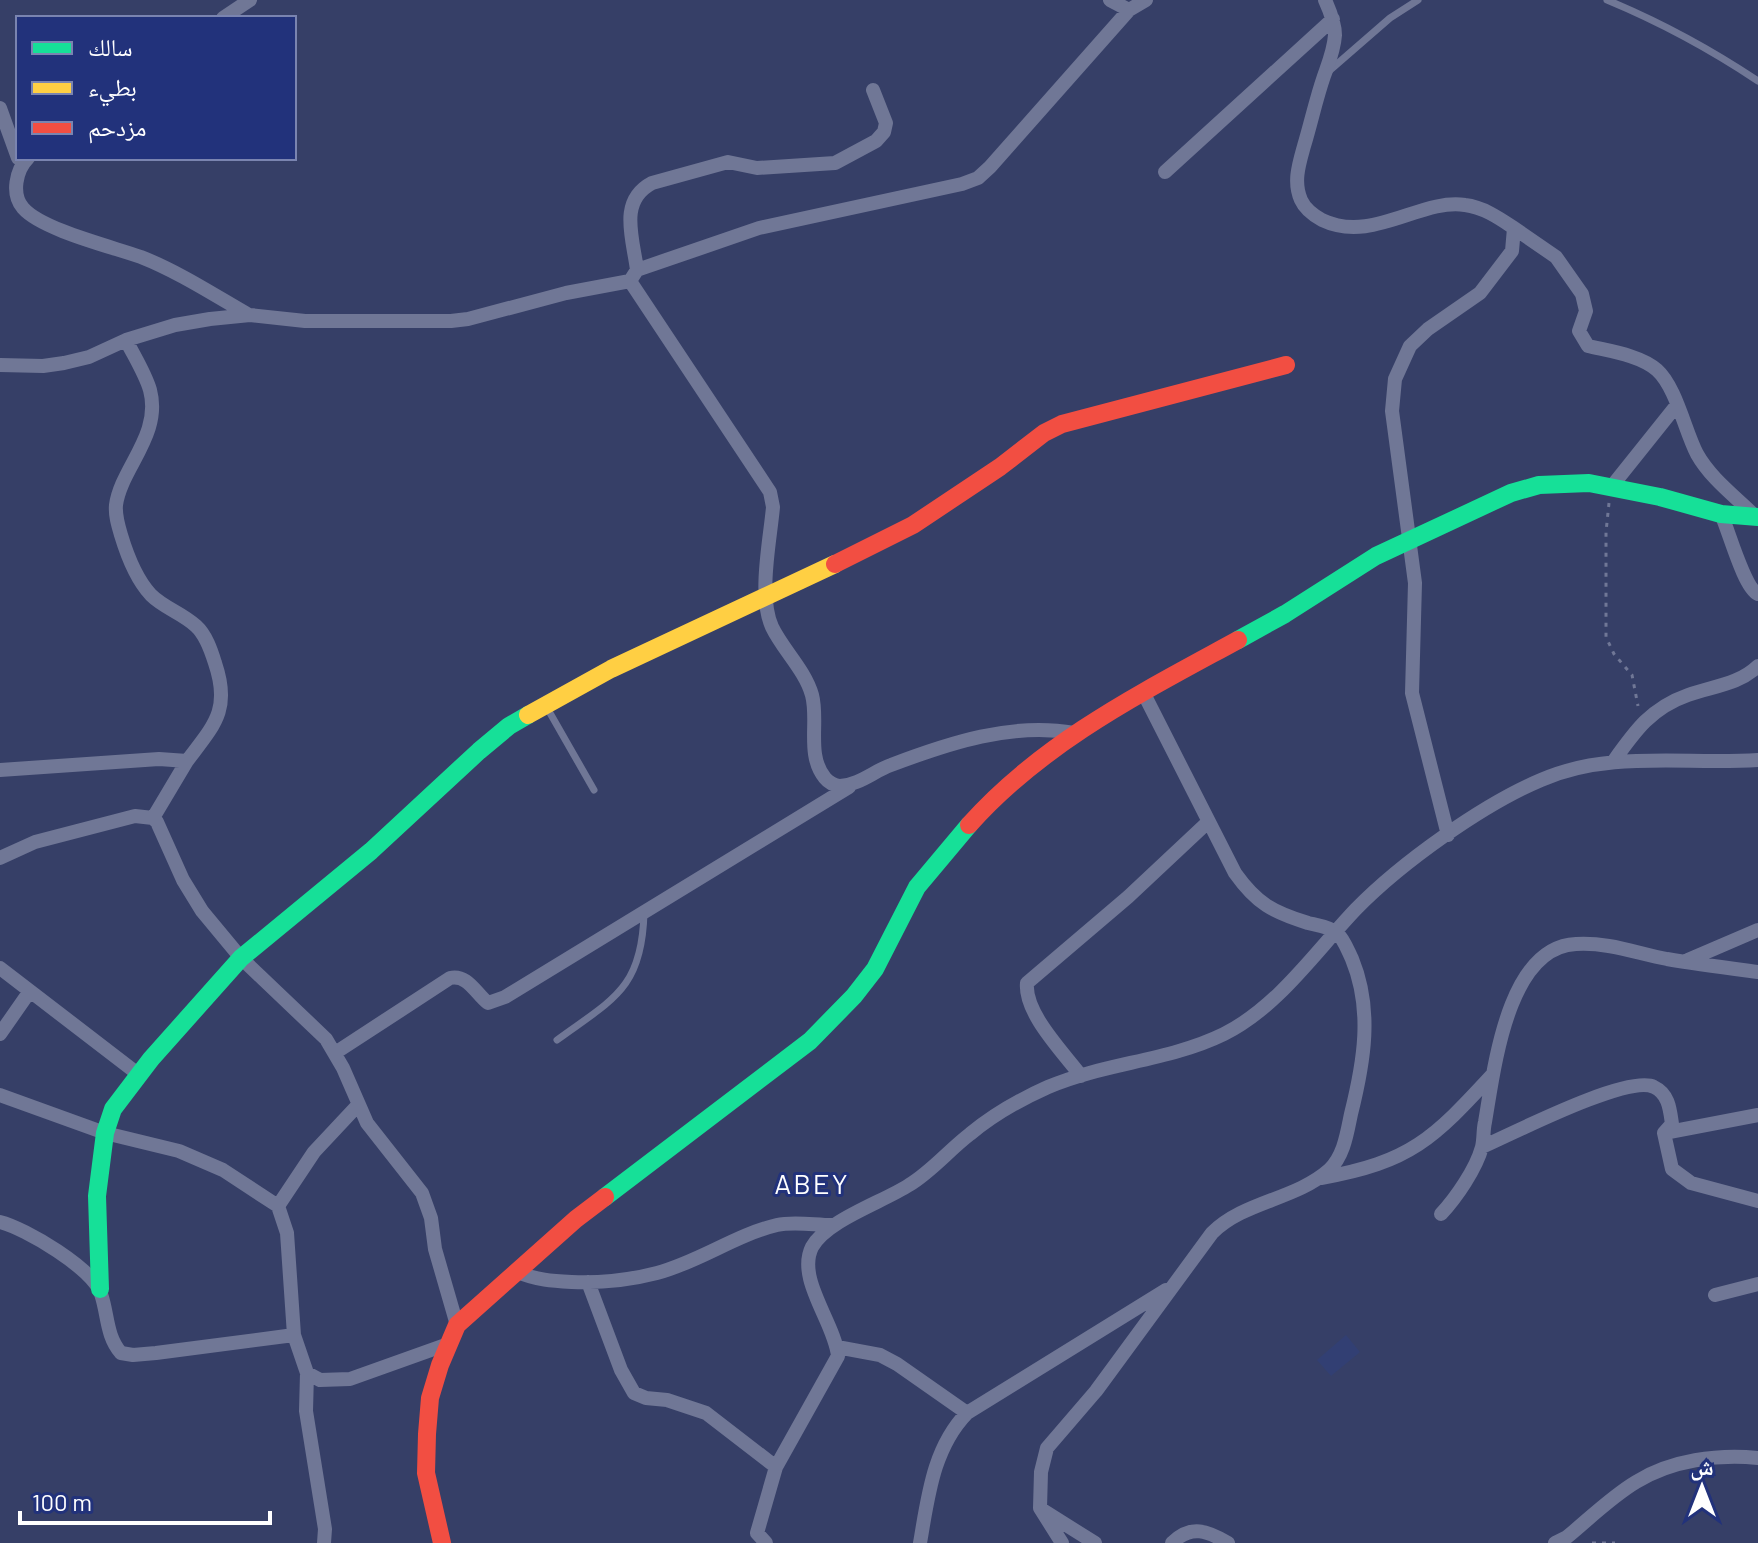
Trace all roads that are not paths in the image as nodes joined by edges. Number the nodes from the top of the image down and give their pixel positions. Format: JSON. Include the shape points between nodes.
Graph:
{"nodes":[{"id":1,"x":250,"y":0,"type":"edge"},
{"id":2,"x":1110,"y":0,"type":"edge"},
{"id":3,"x":1146,"y":0,"type":"edge"},
{"id":4,"x":1325,"y":0,"type":"edge"},
{"id":5,"x":1418,"y":0,"type":"edge"},
{"id":6,"x":1607,"y":0,"type":"edge"},
{"id":7,"x":1129,"y":10,"type":"junction"},
{"id":8,"x":226,"y":16,"type":"edge"},
{"id":9,"x":1333,"y":19,"type":"junction"},
{"id":10,"x":1324,"y":75,"type":"junction"},
{"id":11,"x":1758,"y":81,"type":"edge"},
{"id":12,"x":873,"y":90,"type":"dead end"},
{"id":13,"x":0,"y":108,"type":"edge"},
{"id":14,"x":16,"y":148,"type":"edge"},
{"id":15,"x":21,"y":160,"type":"edge"},
{"id":16,"x":1165,"y":172,"type":"dead end"},
{"id":17,"x":1514,"y":228,"type":"junction"},
{"id":18,"x":633,"y":276,"type":"junction"},
{"id":19,"x":250,"y":315,"type":"junction"},
{"id":20,"x":126,"y":340,"type":"junction"},
{"id":21,"x":0,"y":365,"type":"edge"},
{"id":22,"x":1286,"y":365,"type":"dead end"},
{"id":23,"x":1676,"y":406,"type":"junction"},
{"id":24,"x":1612,"y":486,"type":"junction"},
{"id":25,"x":1721,"y":514,"type":"junction"},
{"id":26,"x":1757,"y":517,"type":"edge"},
{"id":27,"x":1409,"y":538,"type":"junction"},
{"id":28,"x":1758,"y":594,"type":"edge"},
{"id":29,"x":765,"y":598,"type":"junction"},
{"id":30,"x":1758,"y":666,"type":"edge"},
{"id":31,"x":1143,"y":692,"type":"junction"},
{"id":32,"x":545,"y":704,"type":"junction"},
{"id":33,"x":1074,"y":733,"type":"junction"},
{"id":34,"x":1758,"y":760,"type":"edge"},
{"id":35,"x":187,"y":761,"type":"junction"},
{"id":36,"x":1613,"y":762,"type":"junction"},
{"id":37,"x":0,"y":770,"type":"edge"},
{"id":38,"x":857,"y":782,"type":"junction"},
{"id":39,"x":594,"y":790,"type":"dead end"},
{"id":40,"x":153,"y":818,"type":"junction"},
{"id":41,"x":1208,"y":822,"type":"junction"},
{"id":42,"x":1448,"y":835,"type":"junction"},
{"id":43,"x":0,"y":858,"type":"edge"},
{"id":44,"x":644,"y":913,"type":"junction"},
{"id":45,"x":1758,"y":930,"type":"edge"},
{"id":46,"x":1336,"y":931,"type":"junction"},
{"id":47,"x":241,"y":958,"type":"junction"},
{"id":48,"x":1684,"y":961,"type":"junction"},
{"id":49,"x":0,"y":968,"type":"edge"},
{"id":50,"x":1758,"y":972,"type":"edge"},
{"id":51,"x":30,"y":991,"type":"junction"},
{"id":52,"x":0,"y":1034,"type":"edge"},
{"id":53,"x":557,"y":1040,"type":"dead end"},
{"id":54,"x":335,"y":1053,"type":"junction"},
{"id":55,"x":1493,"y":1073,"type":"junction"},
{"id":56,"x":138,"y":1074,"type":"junction"},
{"id":57,"x":1081,"y":1076,"type":"junction"},
{"id":58,"x":0,"y":1095,"type":"edge"},
{"id":59,"x":358,"y":1105,"type":"junction"},
{"id":60,"x":1758,"y":1115,"type":"edge"},
{"id":61,"x":105,"y":1133,"type":"junction"},
{"id":62,"x":1664,"y":1133,"type":"junction"},
{"id":63,"x":1482,"y":1147,"type":"junction"},
{"id":64,"x":1317,"y":1178,"type":"junction"},
{"id":65,"x":1758,"y":1201,"type":"edge"},
{"id":66,"x":278,"y":1206,"type":"junction"},
{"id":67,"x":1441,"y":1214,"type":"dead end"},
{"id":68,"x":0,"y":1222,"type":"edge"},
{"id":69,"x":832,"y":1225,"type":"junction"},
{"id":70,"x":518,"y":1272,"type":"junction"},
{"id":71,"x":588,"y":1282,"type":"junction"},
{"id":72,"x":1758,"y":1284,"type":"edge"},
{"id":73,"x":1173,"y":1286,"type":"junction"},
{"id":74,"x":100,"y":1289,"type":"junction"},
{"id":75,"x":1715,"y":1295,"type":"dead end"},
{"id":76,"x":457,"y":1325,"type":"junction"},
{"id":77,"x":294,"y":1335,"type":"junction"},
{"id":78,"x":448,"y":1344,"type":"junction"},
{"id":79,"x":837,"y":1347,"type":"junction"},
{"id":80,"x":307,"y":1373,"type":"junction"},
{"id":81,"x":967,"y":1413,"type":"junction"},
{"id":82,"x":1758,"y":1458,"type":"edge"},
{"id":83,"x":776,"y":1467,"type":"junction"},
{"id":84,"x":1040,"y":1508,"type":"junction"},
{"id":85,"x":324,"y":1543,"type":"edge"},
{"id":86,"x":442,"y":1543,"type":"edge"},
{"id":87,"x":766,"y":1543,"type":"edge"},
{"id":88,"x":920,"y":1543,"type":"edge"},
{"id":89,"x":1062,"y":1543,"type":"edge"},
{"id":90,"x":1095,"y":1543,"type":"edge"},
{"id":91,"x":1172,"y":1543,"type":"edge"},
{"id":92,"x":1228,"y":1543,"type":"edge"},
{"id":93,"x":1555,"y":1543,"type":"edge"}],
"edges":[{"from":1,"to":8,"type":"street"},
{"from":2,"to":7,"type":"street"},
{"from":3,"to":7,"type":"street"},
{"from":4,"to":9,"type":"street"},
{"from":5,"to":10,"type":"lane"},
{"from":6,"to":11,"type":"lane","via":[[1654,20]]},
{"from":7,"to":18,"type":"street","via":[[978,178],[759,228]]},
{"from":9,"to":10,"type":"street","via":[[1332,58]]},
{"from":9,"to":16,"type":"street"},
{"from":10,"to":17,"type":"street","via":[[1297,173],[1297,190],[1313,215],[1341,226],[1370,226],[1464,204]]},
{"from":12,"to":18,"type":"street","via":[[886,123],[884,132],[835,163],[757,168],[728,162],[640,189],[630,215]]},
{"from":13,"to":14,"type":"street"},
{"from":15,"to":19,"type":"street","via":[[15,189],[33,216],[142,258]]},
{"from":17,"to":23,"type":"street","via":[[1556,257],[1582,294],[1586,311],[1579,331],[1588,346],[1658,371]]},
{"from":17,"to":27,"type":"street","via":[[1512,251],[1488,284],[1410,346],[1395,379],[1392,411]]},
{"from":18,"to":19,"type":"street","via":[[451,321],[305,321]]},
{"from":18,"to":29,"type":"street","via":[[770,492]]},
{"from":19,"to":20,"type":"street","via":[[175,325]]},
{"from":20,"to":21,"type":"street","via":[[64,363]]},
{"from":20,"to":35,"type":"street","via":[[150,391],[151,412],[144,444],[120,491],[117,522],[130,561],[150,594],[205,637],[223,696],[215,724]]},
{"from":22,"to":29,"type":"main road","via":[[1062,424],[913,525]]},
{"from":23,"to":24,"type":"street"},
{"from":23,"to":26,"type":"street","via":[[1705,466]]},
{"from":24,"to":25,"type":"main road"},
{"from":24,"to":27,"type":"main road","via":[[1539,485]]},
{"from":25,"to":26,"type":"main road"},
{"from":25,"to":28,"type":"street","via":[[1746,581]]},
{"from":27,"to":31,"type":"main road"},
{"from":27,"to":42,"type":"street","via":[[1415,583],[1412,693]]},
{"from":29,"to":32,"type":"main road"},
{"from":29,"to":38,"type":"street","via":[[773,629],[811,691],[819,768],[838,786]]},
{"from":30,"to":36,"type":"street","via":[[1738,681],[1649,715]]},
{"from":31,"to":33,"type":"main road"},
{"from":31,"to":41,"type":"street"},
{"from":32,"to":39,"type":"lane"},
{"from":32,"to":47,"type":"main road","via":[[479,751],[371,851]]},
{"from":33,"to":38,"type":"street","via":[[1029,730],[977,736]]},
{"from":33,"to":70,"type":"main road","via":[[1020,774],[939,859],[917,887],[875,969],[810,1041],[576,1219]]},
{"from":34,"to":36,"type":"street"},
{"from":35,"to":37,"type":"street"},
{"from":35,"to":40,"type":"street"},
{"from":36,"to":42,"type":"street","via":[[1538,781]]},
{"from":38,"to":44,"type":"street"},
{"from":40,"to":43,"type":"street","via":[[135,816],[35,842]]},
{"from":40,"to":47,"type":"street","via":[[202,911]]},
{"from":41,"to":46,"type":"street","via":[[1235,873],[1264,906]]},
{"from":41,"to":57,"type":"street","via":[[1027,983],[1036,1016]]},
{"from":42,"to":46,"type":"street","via":[[1381,885]]},
{"from":44,"to":53,"type":"lane","via":[[639,960],[620,994]]},
{"from":44,"to":54,"type":"street","via":[[497,1001],[488,1003],[465,980],[450,978]]},
{"from":45,"to":48,"type":"street"},
{"from":46,"to":57,"type":"street","via":[[1267,1004],[1225,1034]]},
{"from":46,"to":64,"type":"street","via":[[1362,990],[1365,1043],[1343,1147],[1331,1168]]},
{"from":47,"to":54,"type":"street","via":[[309,1020]]},
{"from":47,"to":56,"type":"main road"},
{"from":48,"to":50,"type":"street"},
{"from":48,"to":55,"type":"street","via":[[1605,944],[1572,944],[1551,952],[1519,985]]},
{"from":49,"to":51,"type":"street"},
{"from":51,"to":52,"type":"street"},
{"from":51,"to":56,"type":"street"},
{"from":54,"to":59,"type":"street"},
{"from":55,"to":63,"type":"street"},
{"from":55,"to":64,"type":"street","via":[[1446,1125],[1418,1146],[1360,1171]]},
{"from":56,"to":61,"type":"main road","via":[[113,1109]]},
{"from":57,"to":69,"type":"street","via":[[998,1114],[912,1184]]},
{"from":58,"to":61,"type":"street"},
{"from":59,"to":66,"type":"street","via":[[314,1152]]},
{"from":59,"to":76,"type":"street","via":[[427,1204]]},
{"from":60,"to":62,"type":"street"},
{"from":61,"to":66,"type":"street","via":[[179,1151],[223,1170]]},
{"from":61,"to":74,"type":"main road","via":[[96,1223]]},
{"from":62,"to":63,"type":"street","via":[[1672,1124],[1665,1095],[1641,1084],[1615,1089]]},
{"from":62,"to":65,"type":"street","via":[[1672,1169],[1691,1183]]},
{"from":63,"to":67,"type":"street","via":[[1456,1198]]},
{"from":64,"to":73,"type":"street","via":[[1222,1223]]},
{"from":66,"to":77,"type":"street","via":[[287,1233]]},
{"from":68,"to":74,"type":"street","via":[[48,1243]]},
{"from":69,"to":71,"type":"street","via":[[780,1224],[658,1273]]},
{"from":69,"to":79,"type":"street","via":[[807,1262]]},
{"from":70,"to":71,"type":"street"},
{"from":70,"to":76,"type":"main road"},
{"from":71,"to":83,"type":"street","via":[[634,1393],[706,1413]]},
{"from":72,"to":75,"type":"street"},
{"from":73,"to":81,"type":"street"},
{"from":73,"to":84,"type":"street","via":[[1047,1448]]},
{"from":74,"to":77,"type":"street","via":[[110,1336],[121,1353]]},
{"from":76,"to":78,"type":"main road"},
{"from":77,"to":80,"type":"street"},
{"from":78,"to":80,"type":"street","via":[[350,1379],[320,1380]]},
{"from":78,"to":86,"type":"main road","via":[[430,1398],[426,1473]]},
{"from":79,"to":81,"type":"street","via":[[880,1355]]},
{"from":79,"to":83,"type":"street","via":[[834,1367]]},
{"from":80,"to":85,"type":"street","via":[[306,1411]]},
{"from":81,"to":88,"type":"street","via":[[938,1458]]},
{"from":82,"to":93,"type":"street","via":[[1731,1455],[1665,1468],[1636,1482]]},
{"from":83,"to":87,"type":"street","via":[[757,1533]]},
{"from":84,"to":89,"type":"street"},
{"from":84,"to":90,"type":"street"},
{"from":91,"to":92,"type":"street","via":[[1182,1534],[1201,1530]]}]}
